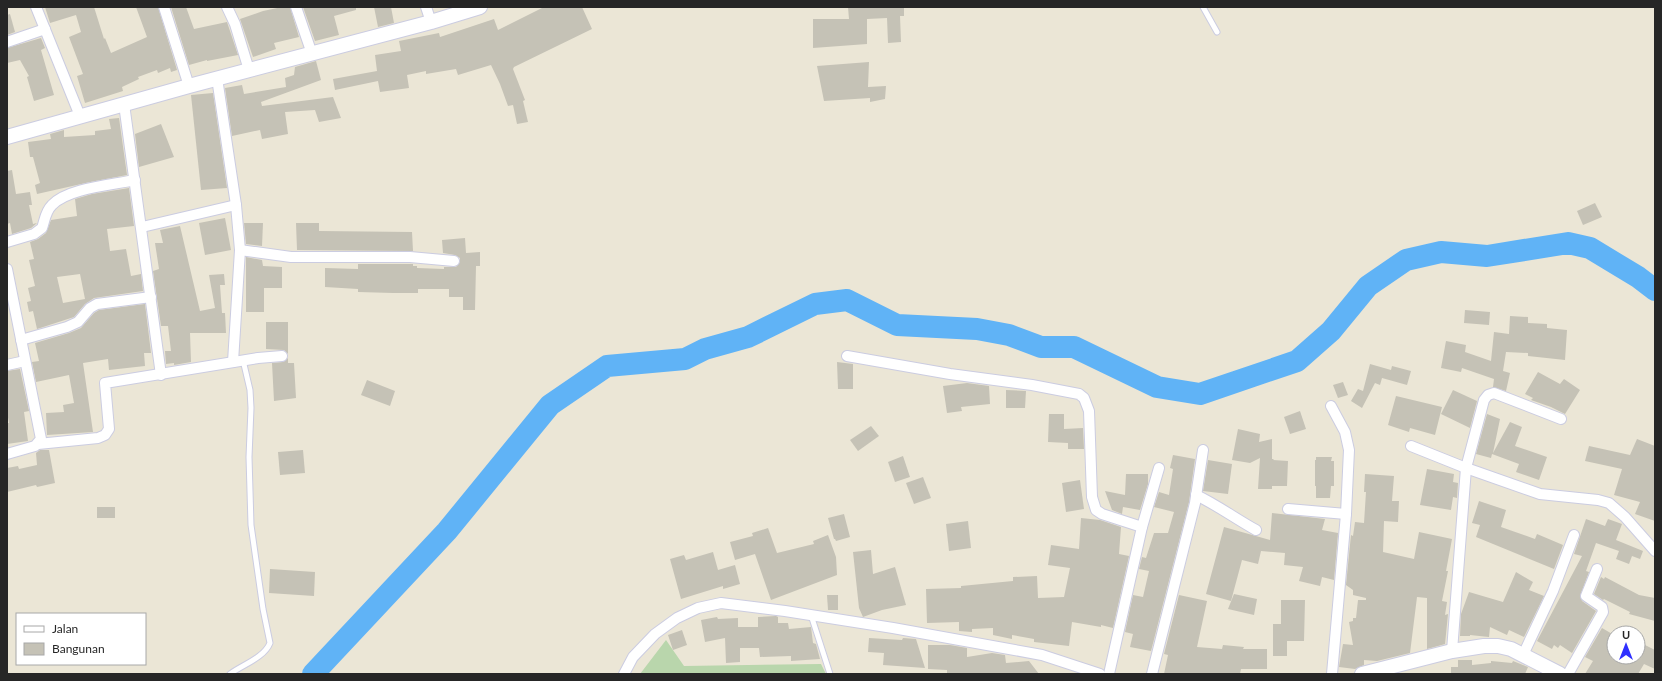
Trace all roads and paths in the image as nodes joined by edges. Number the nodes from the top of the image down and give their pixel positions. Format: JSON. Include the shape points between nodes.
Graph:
{"nodes":[{"id":1,"x":36,"y":7,"type":"edge"},
{"id":2,"x":164,"y":7,"type":"edge"},
{"id":3,"x":227,"y":7,"type":"edge"},
{"id":4,"x":296,"y":7,"type":"edge"},
{"id":5,"x":426,"y":7,"type":"edge"},
{"id":6,"x":480,"y":7,"type":"edge"},
{"id":7,"x":1203,"y":7,"type":"edge"},
{"id":8,"x":431,"y":22,"type":"junction"},
{"id":9,"x":45,"y":29,"type":"junction"},
{"id":10,"x":1217,"y":32,"type":"dead end"},
{"id":11,"x":7,"y":42,"type":"edge"},
{"id":12,"x":312,"y":54,"type":"junction"},
{"id":13,"x":249,"y":70,"type":"junction"},
{"id":14,"x":217,"y":78,"type":"junction"},
{"id":15,"x":189,"y":86,"type":"junction"},
{"id":16,"x":124,"y":104,"type":"junction"},
{"id":17,"x":80,"y":116,"type":"junction"},
{"id":18,"x":7,"y":137,"type":"edge"},
{"id":19,"x":135,"y":180,"type":"junction"},
{"id":20,"x":236,"y":205,"type":"junction"},
{"id":21,"x":142,"y":227,"type":"junction"},
{"id":22,"x":7,"y":242,"type":"edge"},
{"id":23,"x":240,"y":250,"type":"junction"},
{"id":24,"x":454,"y":261,"type":"dead end"},
{"id":25,"x":7,"y":269,"type":"edge"},
{"id":26,"x":151,"y":297,"type":"junction"},
{"id":27,"x":21,"y":340,"type":"junction"},
{"id":28,"x":282,"y":356,"type":"dead end"},
{"id":29,"x":847,"y":356,"type":"dead end"},
{"id":30,"x":26,"y":361,"type":"junction"},
{"id":31,"x":238,"y":361,"type":"junction"},
{"id":32,"x":7,"y":365,"type":"edge"},
{"id":33,"x":161,"y":375,"type":"junction"},
{"id":34,"x":1330,"y":406,"type":"dead end"},
{"id":35,"x":1561,"y":419,"type":"dead end"},
{"id":36,"x":38,"y":444,"type":"junction"},
{"id":37,"x":1411,"y":446,"type":"dead end"},
{"id":38,"x":1203,"y":450,"type":"dead end"},
{"id":39,"x":7,"y":454,"type":"edge"},
{"id":40,"x":1159,"y":468,"type":"dead end"},
{"id":41,"x":1466,"y":468,"type":"junction"},
{"id":42,"x":1196,"y":495,"type":"junction"},
{"id":43,"x":1288,"y":509,"type":"dead end"},
{"id":44,"x":1346,"y":514,"type":"junction"},
{"id":45,"x":1142,"y":527,"type":"junction"},
{"id":46,"x":1256,"y":530,"type":"dead end"},
{"id":47,"x":1574,"y":535,"type":"dead end"},
{"id":48,"x":1655,"y":551,"type":"edge"},
{"id":49,"x":1597,"y":569,"type":"dead end"},
{"id":50,"x":811,"y":615,"type":"junction"},
{"id":51,"x":1452,"y":651,"type":"junction"},
{"id":52,"x":1523,"y":655,"type":"junction"},
{"id":53,"x":230,"y":674,"type":"edge"},
{"id":54,"x":624,"y":674,"type":"edge"},
{"id":55,"x":830,"y":674,"type":"edge"},
{"id":56,"x":1100,"y":674,"type":"edge"},
{"id":57,"x":1109,"y":674,"type":"edge"},
{"id":58,"x":1152,"y":674,"type":"edge"},
{"id":59,"x":1332,"y":674,"type":"edge"},
{"id":60,"x":1362,"y":674,"type":"edge"},
{"id":61,"x":1560,"y":674,"type":"edge"}],
"edges":[{"from":1,"to":9,"type":"street"},
{"from":2,"to":15,"type":"street"},
{"from":3,"to":13,"type":"street"},
{"from":4,"to":12,"type":"street"},
{"from":5,"to":8,"type":"street"},
{"from":6,"to":8,"type":"street"},
{"from":7,"to":10,"type":"lane"},
{"from":8,"to":12,"type":"street"},
{"from":9,"to":11,"type":"street"},
{"from":9,"to":17,"type":"street"},
{"from":12,"to":13,"type":"street"},
{"from":13,"to":14,"type":"street"},
{"from":14,"to":15,"type":"street"},
{"from":14,"to":20,"type":"street"},
{"from":15,"to":16,"type":"street"},
{"from":16,"to":17,"type":"street"},
{"from":16,"to":19,"type":"street"},
{"from":17,"to":18,"type":"street"},
{"from":19,"to":21,"type":"street"},
{"from":19,"to":22,"type":"street","via":[[85,190],[61,198],[46,214],[42,228],[34,234]]},
{"from":20,"to":21,"type":"street"},
{"from":20,"to":23,"type":"street"},
{"from":21,"to":26,"type":"street"},
{"from":23,"to":24,"type":"street","via":[[290,257],[410,257]]},
{"from":23,"to":31,"type":"street"},
{"from":25,"to":27,"type":"street"},
{"from":26,"to":27,"type":"street","via":[[97,304],[78,322]]},
{"from":26,"to":33,"type":"street"},
{"from":27,"to":30,"type":"street"},
{"from":28,"to":31,"type":"street"},
{"from":29,"to":45,"type":"street","via":[[1079,394],[1084,398],[1089,412],[1092,497],[1096,510]]},
{"from":30,"to":32,"type":"street"},
{"from":30,"to":36,"type":"street","via":[[41,439]]},
{"from":31,"to":33,"type":"street"},
{"from":31,"to":53,"type":"lane","via":[[250,390],[251,525],[270,643],[260,655]]},
{"from":33,"to":36,"type":"street","via":[[105,383],[110,429],[105,435],[98,438]]},
{"from":34,"to":44,"type":"street","via":[[1345,432],[1349,450]]},
{"from":35,"to":41,"type":"street","via":[[1491,393],[1484,400]]},
{"from":36,"to":39,"type":"street"},
{"from":37,"to":41,"type":"street"},
{"from":38,"to":42,"type":"street"},
{"from":40,"to":45,"type":"street"},
{"from":41,"to":48,"type":"street","via":[[1540,494],[1609,503]]},
{"from":41,"to":51,"type":"street"},
{"from":42,"to":46,"type":"street"},
{"from":42,"to":58,"type":"street"},
{"from":43,"to":44,"type":"street"},
{"from":44,"to":59,"type":"street"},
{"from":45,"to":57,"type":"street"},
{"from":47,"to":52,"type":"street","via":[[1553,591]]},
{"from":49,"to":61,"type":"street","via":[[1586,596],[1602,607],[1603,612]]},
{"from":50,"to":54,"type":"street","via":[[721,603],[698,608],[677,618],[655,634],[633,657]]},
{"from":50,"to":55,"type":"lane"},
{"from":50,"to":56,"type":"street","via":[[1042,655]]},
{"from":51,"to":52,"type":"street","via":[[1469,647],[1498,646]]},
{"from":51,"to":60,"type":"street"},
{"from":52,"to":61,"type":"street"}]}
